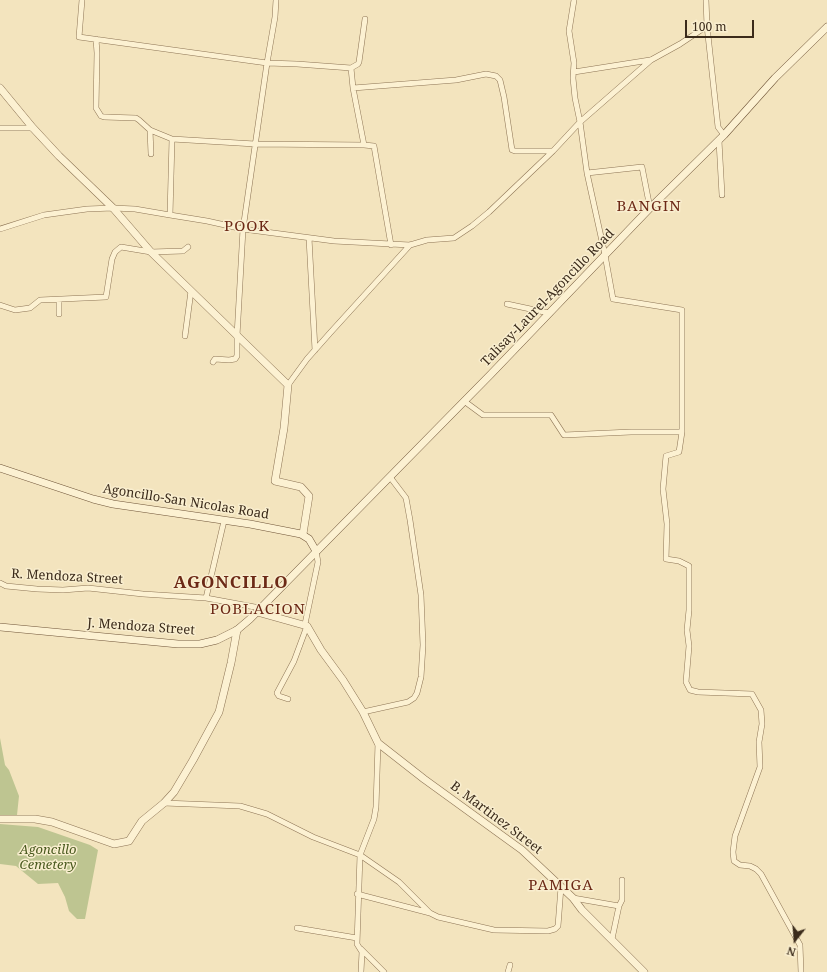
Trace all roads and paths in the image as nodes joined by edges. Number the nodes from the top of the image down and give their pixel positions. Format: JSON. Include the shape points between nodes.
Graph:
{"nodes":[{"id":1,"x":82,"y":0,"type":"edge"},
{"id":2,"x":276,"y":0,"type":"edge"},
{"id":3,"x":574,"y":0,"type":"edge"},
{"id":4,"x":706,"y":0,"type":"edge"},
{"id":5,"x":365,"y":19,"type":"dead end"},
{"id":6,"x":707,"y":26,"type":"junction"},
{"id":7,"x":827,"y":27,"type":"edge"},
{"id":8,"x":96,"y":39,"type":"junction"},
{"id":9,"x":651,"y":60,"type":"junction"},
{"id":10,"x":267,"y":63,"type":"junction"},
{"id":11,"x":351,"y":68,"type":"junction"},
{"id":12,"x":574,"y":72,"type":"junction"},
{"id":13,"x":0,"y":88,"type":"edge"},
{"id":14,"x":353,"y":88,"type":"junction"},
{"id":15,"x":580,"y":122,"type":"junction"},
{"id":16,"x":0,"y":128,"type":"edge"},
{"id":17,"x":33,"y":128,"type":"junction"},
{"id":18,"x":150,"y":130,"type":"junction"},
{"id":19,"x":721,"y":138,"type":"junction"},
{"id":20,"x":172,"y":139,"type":"junction"},
{"id":21,"x":255,"y":144,"type":"junction"},
{"id":22,"x":364,"y":145,"type":"junction"},
{"id":23,"x":553,"y":151,"type":"junction"},
{"id":24,"x":151,"y":154,"type":"dead end"},
{"id":25,"x":587,"y":173,"type":"junction"},
{"id":26,"x":722,"y":195,"type":"dead end"},
{"id":27,"x":113,"y":208,"type":"junction"},
{"id":28,"x":650,"y":208,"type":"junction"},
{"id":29,"x":170,"y":214,"type":"junction"},
{"id":30,"x":0,"y":229,"type":"edge"},
{"id":31,"x":243,"y":229,"type":"junction"},
{"id":32,"x":309,"y":238,"type":"junction"},
{"id":33,"x":391,"y":245,"type":"junction"},
{"id":34,"x":410,"y":245,"type":"junction"},
{"id":35,"x":188,"y":247,"type":"dead end"},
{"id":36,"x":151,"y":252,"type":"junction"},
{"id":37,"x":605,"y":255,"type":"junction"},
{"id":38,"x":191,"y":291,"type":"junction"},
{"id":39,"x":59,"y":300,"type":"junction"},
{"id":40,"x":507,"y":304,"type":"dead end"},
{"id":41,"x":0,"y":305,"type":"edge"},
{"id":42,"x":549,"y":313,"type":"junction"},
{"id":43,"x":59,"y":314,"type":"dead end"},
{"id":44,"x":185,"y":336,"type":"dead end"},
{"id":45,"x":237,"y":336,"type":"junction"},
{"id":46,"x":315,"y":350,"type":"junction"},
{"id":47,"x":213,"y":362,"type":"dead end"},
{"id":48,"x":288,"y":385,"type":"junction"},
{"id":49,"x":464,"y":401,"type":"junction"},
{"id":50,"x":435,"y":430,"type":"joint"},
{"id":51,"x":682,"y":432,"type":"junction"},
{"id":52,"x":0,"y":468,"type":"edge"},
{"id":53,"x":390,"y":477,"type":"junction"},
{"id":54,"x":224,"y":521,"type":"junction"},
{"id":55,"x":303,"y":534,"type":"junction"},
{"id":56,"x":316,"y":551,"type":"junction"},
{"id":57,"x":0,"y":583,"type":"edge"},
{"id":58,"x":206,"y":598,"type":"junction"},
{"id":59,"x":259,"y":610,"type":"junction"},
{"id":60,"x":306,"y":625,"type":"junction"},
{"id":61,"x":0,"y":627,"type":"edge"},
{"id":62,"x":237,"y":630,"type":"junction"},
{"id":63,"x":288,"y":699,"type":"dead end"},
{"id":64,"x":363,"y":712,"type":"junction"},
{"id":65,"x":378,"y":743,"type":"junction"},
{"id":66,"x":164,"y":803,"type":"junction"},
{"id":67,"x":0,"y":819,"type":"edge"},
{"id":68,"x":360,"y":855,"type":"junction"},
{"id":69,"x":622,"y":880,"type":"dead end"},
{"id":70,"x":561,"y":887,"type":"junction"},
{"id":71,"x":357,"y":894,"type":"junction"},
{"id":72,"x":573,"y":898,"type":"junction"},
{"id":73,"x":619,"y":906,"type":"junction"},
{"id":74,"x":430,"y":913,"type":"junction"},
{"id":75,"x":298,"y":928,"type":"dead end"},
{"id":76,"x":357,"y":938,"type":"junction"},
{"id":77,"x":612,"y":939,"type":"junction"},
{"id":78,"x":357,"y":944,"type":"junction"},
{"id":79,"x":510,"y":965,"type":"dead end"},
{"id":80,"x":362,"y":972,"type":"edge"},
{"id":81,"x":384,"y":972,"type":"edge"},
{"id":82,"x":508,"y":972,"type":"edge"},
{"id":83,"x":644,"y":972,"type":"edge"},
{"id":84,"x":801,"y":972,"type":"edge"}],
"edges":[{"from":1,"to":8,"type":"street","via":[[79,37]]},
{"from":2,"to":10,"type":"street"},
{"from":3,"to":12,"type":"street","via":[[569,32]]},
{"from":4,"to":6,"type":"street"},
{"from":5,"to":11,"type":"street","via":[[360,62]]},
{"from":6,"to":9,"type":"street"},
{"from":6,"to":19,"type":"street"},
{"from":7,"to":19,"type":"street","name":"Talisay-Laurel-Agoncillo Road","via":[[775,78]]},
{"from":8,"to":10,"type":"street"},
{"from":8,"to":18,"type":"street","via":[[96,108],[104,117],[136,118]]},
{"from":9,"to":12,"type":"street"},
{"from":9,"to":15,"type":"street"},
{"from":10,"to":11,"type":"street"},
{"from":10,"to":21,"type":"street"},
{"from":11,"to":14,"type":"street"},
{"from":12,"to":15,"type":"street","via":[[575,98]]},
{"from":13,"to":17,"type":"street"},
{"from":14,"to":22,"type":"street"},
{"from":14,"to":23,"type":"street","via":[[456,80],[486,74],[496,76],[500,80],[504,97],[512,150]]},
{"from":15,"to":23,"type":"street"},
{"from":15,"to":25,"type":"street"},
{"from":16,"to":17,"type":"street"},
{"from":17,"to":27,"type":"street"},
{"from":18,"to":20,"type":"street"},
{"from":18,"to":24,"type":"street"},
{"from":19,"to":26,"type":"street"},
{"from":19,"to":28,"type":"street","name":"Talisay-Laurel-Agoncillo Road"},
{"from":20,"to":21,"type":"street"},
{"from":20,"to":29,"type":"street"},
{"from":21,"to":22,"type":"street"},
{"from":21,"to":31,"type":"street"},
{"from":22,"to":33,"type":"street","via":[[374,146]]},
{"from":23,"to":34,"type":"street","via":[[489,212],[454,238],[428,240]]},
{"from":25,"to":28,"type":"street","via":[[642,167]]},
{"from":25,"to":37,"type":"street"},
{"from":27,"to":29,"type":"street"},
{"from":27,"to":30,"type":"street","via":[[44,215]]},
{"from":27,"to":36,"type":"street"},
{"from":28,"to":37,"type":"street","name":"Talisay-Laurel-Agoncillo Road"},
{"from":29,"to":31,"type":"street"},
{"from":31,"to":32,"type":"street"},
{"from":31,"to":45,"type":"street"},
{"from":32,"to":33,"type":"street"},
{"from":32,"to":46,"type":"street"},
{"from":33,"to":34,"type":"street"},
{"from":34,"to":46,"type":"street"},
{"from":35,"to":36,"type":"street","via":[[183,251]]},
{"from":36,"to":38,"type":"street"},
{"from":36,"to":39,"type":"street","via":[[121,247],[115,252],[106,297]]},
{"from":37,"to":42,"type":"street","name":"Talisay-Laurel-Agoncillo Road"},
{"from":37,"to":51,"type":"street","via":[[613,299],[682,310]]},
{"from":38,"to":44,"type":"street"},
{"from":38,"to":45,"type":"street"},
{"from":39,"to":41,"type":"street","via":[[40,300],[30,308],[15,310]]},
{"from":39,"to":43,"type":"street"},
{"from":40,"to":42,"type":"street"},
{"from":42,"to":49,"type":"street","name":"Talisay-Laurel-Agoncillo Road"},
{"from":45,"to":47,"type":"street","via":[[235,359],[215,359]]},
{"from":45,"to":48,"type":"street"},
{"from":46,"to":48,"type":"street"},
{"from":48,"to":55,"type":"street","via":[[275,481],[301,487],[309,496]]},
{"from":49,"to":50,"type":"street","name":"Talisay-Laurel-Agoncillo Road"},
{"from":49,"to":51,"type":"street","via":[[483,415],[551,415],[564,435]]},
{"from":50,"to":53,"type":"street","name":"J. Mendoza Street"},
{"from":51,"to":84,"type":"street","via":[[679,452],[666,456],[663,489],[667,524],[666,559],[689,566],[689,646],[686,682],[690,690],[698,692],[752,694],[761,710],[760,767],[735,836],[734,861],[750,866],[761,874],[800,945]]},
{"from":52,"to":54,"type":"street","name":"Agoncillo-San Nicolas Road","via":[[102,502]]},
{"from":53,"to":56,"type":"street","name":"J. Mendoza Street"},
{"from":53,"to":64,"type":"street","via":[[406,498],[410,520],[420,595],[423,645],[420,677],[417,693],[408,702]]},
{"from":54,"to":55,"type":"street","name":"Agoncillo-San Nicolas Road"},
{"from":54,"to":58,"type":"street"},
{"from":55,"to":56,"type":"street"},
{"from":56,"to":59,"type":"street","name":"J. Mendoza Street"},
{"from":56,"to":60,"type":"street","via":[[318,562]]},
{"from":57,"to":58,"type":"street","name":"R. Mendoza Street","via":[[6,586],[37,589],[88,588]]},
{"from":58,"to":59,"type":"street","name":"R. Mendoza Street"},
{"from":59,"to":60,"type":"street","name":"R. Mendoza Street"},
{"from":59,"to":62,"type":"street","name":"J. Mendoza Street"},
{"from":60,"to":63,"type":"street","via":[[294,661],[277,693]]},
{"from":60,"to":64,"type":"street"},
{"from":61,"to":62,"type":"street","name":"J. Mendoza Street","via":[[178,644],[200,644],[217,640]]},
{"from":62,"to":66,"type":"street","via":[[219,712],[174,792]]},
{"from":64,"to":65,"type":"street"},
{"from":65,"to":68,"type":"street","via":[[376,807]]},
{"from":65,"to":70,"type":"street","name":"B. Martinez Street","via":[[522,850]]},
{"from":66,"to":67,"type":"street","via":[[142,821],[129,841],[114,844],[52,822]]},
{"from":66,"to":68,"type":"street","via":[[240,806],[267,814],[313,837]]},
{"from":68,"to":71,"type":"street"},
{"from":68,"to":74,"type":"street","via":[[400,882]]},
{"from":69,"to":73,"type":"street","via":[[622,900]]},
{"from":70,"to":72,"type":"street","name":"B. Martinez Street"},
{"from":70,"to":74,"type":"street","via":[[558,926],[555,929],[494,930]]},
{"from":71,"to":74,"type":"street"},
{"from":71,"to":76,"type":"street"},
{"from":72,"to":73,"type":"street"},
{"from":72,"to":77,"type":"street","name":"B. Martinez Street"},
{"from":73,"to":77,"type":"street"},
{"from":75,"to":76,"type":"street"},
{"from":76,"to":78,"type":"street"},
{"from":77,"to":83,"type":"street","name":"B. Martinez Street"},
{"from":78,"to":80,"type":"street","via":[[362,952]]},
{"from":78,"to":81,"type":"street"},
{"from":79,"to":82,"type":"street"}]}
